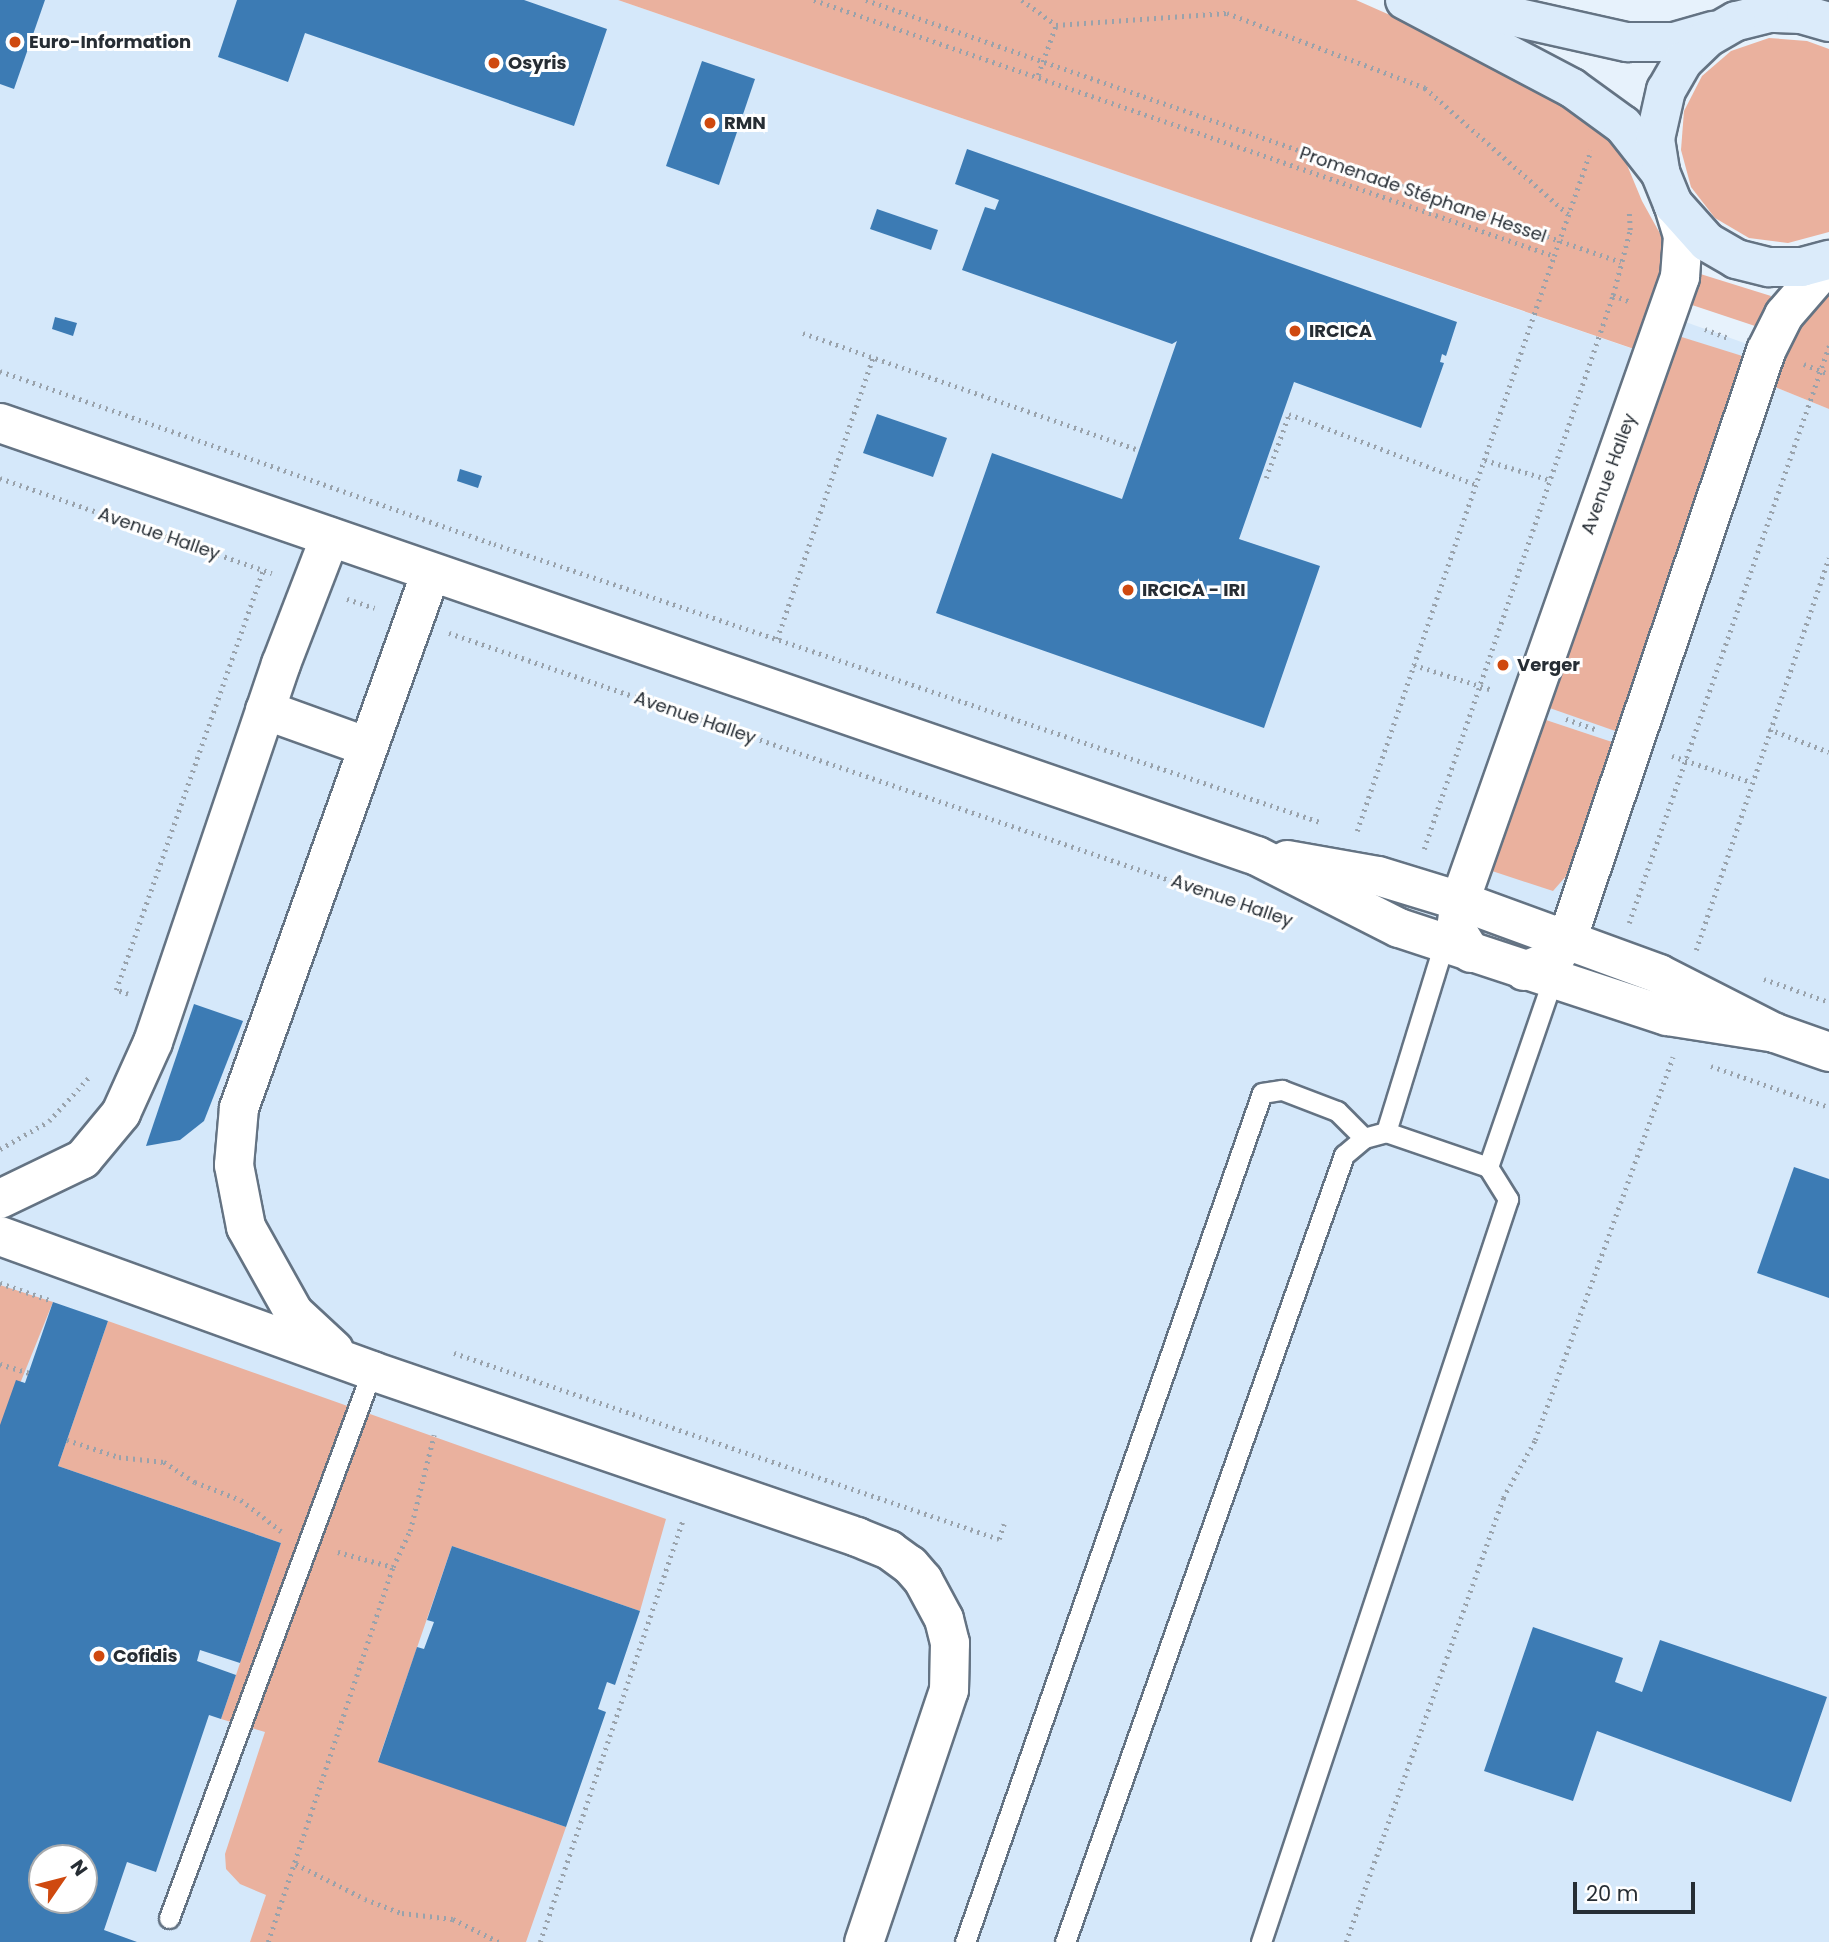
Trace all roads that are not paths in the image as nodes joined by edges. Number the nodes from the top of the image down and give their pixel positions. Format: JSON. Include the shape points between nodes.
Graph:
{"nodes":[{"id":1,"x":1405,"y":0,"type":"edge"},
{"id":2,"x":1441,"y":0,"type":"edge"},
{"id":3,"x":1746,"y":15,"type":"edge"},
{"id":4,"x":1829,"y":22,"type":"edge"},
{"id":5,"x":1666,"y":188,"type":"junction"},
{"id":6,"x":1829,"y":262,"type":"edge"},
{"id":7,"x":0,"y":423,"type":"edge"},
{"id":8,"x":330,"y":537,"type":"junction"},
{"id":9,"x":431,"y":572,"type":"junction"},
{"id":10,"x":265,"y":710,"type":"junction"},
{"id":11,"x":368,"y":747,"type":"junction"},
{"id":12,"x":1258,"y":856,"type":"junction"},
{"id":13,"x":1460,"y":901,"type":"junction"},
{"id":14,"x":1567,"y":940,"type":"junction"},
{"id":15,"x":1458,"y":948,"type":"junction"},
{"id":16,"x":1538,"y":976,"type":"junction"},
{"id":17,"x":1775,"y":1033,"type":"junction"},
{"id":18,"x":1829,"y":1052,"type":"edge"},
{"id":19,"x":1386,"y":1132,"type":"junction"},
{"id":20,"x":1364,"y":1138,"type":"junction"},
{"id":21,"x":1488,"y":1167,"type":"junction"},
{"id":22,"x":0,"y":1199,"type":"edge"},
{"id":23,"x":0,"y":1236,"type":"edge"},
{"id":24,"x":372,"y":1371,"type":"junction"},
{"id":25,"x":169,"y":1918,"type":"dead end"},
{"id":26,"x":863,"y":1942,"type":"edge"},
{"id":27,"x":965,"y":1942,"type":"edge"},
{"id":28,"x":1065,"y":1942,"type":"edge"},
{"id":29,"x":1261,"y":1942,"type":"edge"}],
"edges":[{"from":1,"to":5,"type":"main road","via":[[1572,88],[1623,125]]},
{"from":2,"to":3,"type":"main road","via":[[1627,42],[1674,42]]},
{"from":3,"to":4,"type":"main road","via":[[1785,13]]},
{"from":3,"to":5,"type":"main road","via":[[1683,61],[1666,90],[1656,139]]},
{"from":5,"to":6,"type":"main road","via":[[1700,237],[1736,259],[1786,268]]},
{"from":5,"to":13,"type":"street","name":"Avenue Halley","via":[[1683,236],[1680,276]]},
{"from":6,"to":14,"type":"street","via":[[1784,314],[1766,351]]},
{"from":7,"to":8,"type":"street"},
{"from":8,"to":9,"type":"street"},
{"from":8,"to":10,"type":"street"},
{"from":9,"to":11,"type":"street"},
{"from":9,"to":12,"type":"street"},
{"from":10,"to":11,"type":"street"},
{"from":10,"to":22,"type":"street","via":[[153,1042],[121,1113],[83,1159]]},
{"from":11,"to":24,"type":"street","via":[[247,1082],[239,1108],[234,1165],[246,1227],[276,1287],[314,1334]]},
{"from":12,"to":13,"type":"street","via":[[1378,876]]},
{"from":12,"to":15,"type":"street","via":[[1360,911]]},
{"from":13,"to":14,"type":"street"},
{"from":13,"to":15,"type":"street","name":"Avenue Halley"},
{"from":14,"to":16,"type":"street"},
{"from":14,"to":17,"type":"street","via":[[1660,974]]},
{"from":15,"to":16,"type":"street"},
{"from":15,"to":19,"type":"lane"},
{"from":16,"to":17,"type":"street","via":[[1667,1016]]},
{"from":16,"to":21,"type":"lane"},
{"from":17,"to":18,"type":"street"},
{"from":19,"to":20,"type":"lane"},
{"from":19,"to":21,"type":"lane"},
{"from":20,"to":27,"type":"lane","via":[[1337,1111],[1282,1090],[1262,1093]]},
{"from":20,"to":28,"type":"lane","via":[[1345,1155]]},
{"from":21,"to":29,"type":"lane","via":[[1508,1199]]},
{"from":23,"to":24,"type":"street"},
{"from":24,"to":25,"type":"lane"},
{"from":24,"to":26,"type":"street","via":[[889,1550],[923,1580],[944,1619],[950,1643],[948,1690]]}]}
